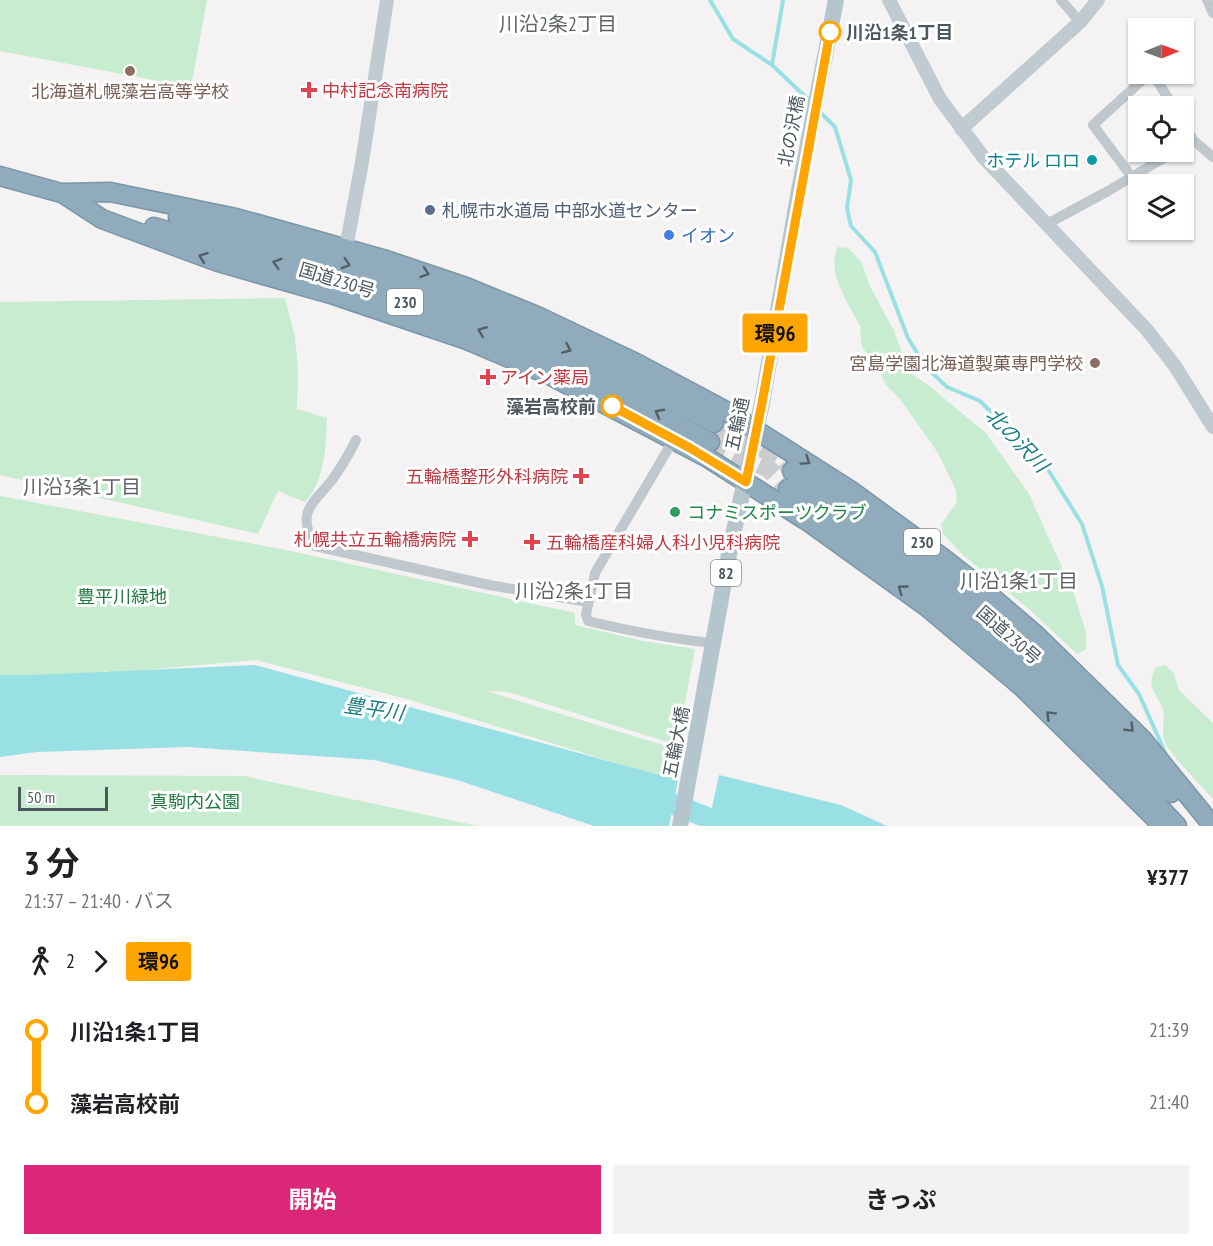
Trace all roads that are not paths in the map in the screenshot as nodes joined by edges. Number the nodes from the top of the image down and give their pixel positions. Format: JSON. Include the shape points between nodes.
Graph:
{"nodes":[{"id":1,"x":387,"y":0,"type":"edge"},
{"id":2,"x":836,"y":0,"type":"edge"},
{"id":3,"x":889,"y":0,"type":"edge"},
{"id":4,"x":1061,"y":0,"type":"edge"},
{"id":5,"x":1098,"y":0,"type":"edge"},
{"id":6,"x":1207,"y":0,"type":"edge"},
{"id":7,"x":1213,"y":12,"type":"edge"},
{"id":8,"x":1080,"y":22,"type":"junction"},
{"id":9,"x":1140,"y":84,"type":"edge"},
{"id":10,"x":961,"y":129,"type":"junction"},
{"id":11,"x":1194,"y":146,"type":"edge"},
{"id":12,"x":1213,"y":157,"type":"edge"},
{"id":13,"x":1156,"y":162,"type":"edge"},
{"id":14,"x":1130,"y":174,"type":"edge"},
{"id":15,"x":1135,"y":174,"type":"edge"},
{"id":16,"x":0,"y":176,"type":"edge"},
{"id":17,"x":1128,"y":178,"type":"edge"},
{"id":18,"x":800,"y":190,"type":"joint"},
{"id":19,"x":62,"y":193,"type":"junction"},
{"id":20,"x":86,"y":200,"type":"junction"},
{"id":21,"x":1047,"y":224,"type":"junction"},
{"id":22,"x":346,"y":248,"type":"junction"},
{"id":23,"x":714,"y":423,"type":"tunnel mouth"},
{"id":24,"x":1213,"y":427,"type":"edge"},
{"id":25,"x":756,"y":431,"type":"junction"},
{"id":26,"x":674,"y":439,"type":"junction"},
{"id":27,"x":356,"y":440,"type":"dead end"},
{"id":28,"x":710,"y":442,"type":"tunnel mouth"},
{"id":29,"x":792,"y":471,"type":"tunnel mouth"},
{"id":30,"x":746,"y":482,"type":"junction"},
{"id":31,"x":789,"y":489,"type":"tunnel mouth"},
{"id":32,"x":588,"y":603,"type":"junction"},
{"id":33,"x":714,"y":643,"type":"junction"},
{"id":34,"x":710,"y":666,"type":"joint"},
{"id":35,"x":1196,"y":813,"type":"edge"},
{"id":36,"x":680,"y":826,"type":"edge"},
{"id":37,"x":1163,"y":826,"type":"edge"},
{"id":38,"x":1177,"y":826,"type":"edge"},
{"id":39,"x":1213,"y":826,"type":"edge"}],
"edges":[{"from":1,"to":22,"type":"street"},
{"from":2,"to":18,"type":"main road","name":"北の沢橋","number":"82"},
{"from":3,"to":10,"type":"street","via":[[932,86]]},
{"from":4,"to":8,"type":"street"},
{"from":5,"to":8,"type":"street"},
{"from":6,"to":7,"type":"street"},
{"from":8,"to":10,"type":"street"},
{"from":9,"to":14,"type":"street","via":[[1093,125]]},
{"from":10,"to":21,"type":"street"},
{"from":11,"to":12,"type":"street"},
{"from":13,"to":15,"type":"street"},
{"from":16,"to":19,"type":"highway","name":"国道230号","number":"230"},
{"from":17,"to":21,"type":"street"},
{"from":18,"to":25,"type":"main road","name":"五輪通","number":"82"},
{"from":19,"to":20,"type":"highway","name":"国道230号","number":"230"},
{"from":19,"to":22,"type":"highway","via":[[110,192],[236,218]]},
{"from":26,"to":19,"type":"highway","one_way":true,"via":[[549,375],[467,340],[334,295],[218,262],[102,219]]},
{"from":20,"to":23,"type":"highway","name":"国道230号","number":"230","one_way":true,"via":[[104,198],[137,206],[410,285],[600,363]]},
{"from":28,"to":20,"type":"highway","name":"国道230号","number":"230","one_way":true,"via":[[611,388],[441,315],[132,220]]},
{"from":21,"to":24,"type":"street","via":[[1162,347]]},
{"from":22,"to":25,"type":"highway","one_way":true,"via":[[466,287],[537,316],[636,363]]},
{"from":25,"to":30,"type":"main road","name":"五輪通","number":"82"},
{"from":25,"to":35,"type":"highway","number":"230","one_way":true,"via":[[850,490],[943,558],[1015,618],[1142,739]]},
{"from":26,"to":30,"type":"highway"},
{"from":26,"to":32,"type":"street","via":[[596,573]]},
{"from":27,"to":32,"type":"street","via":[[308,511],[306,524],[315,546]]},
{"from":29,"to":35,"type":"highway","name":"国道230号","number":"230","via":[[939,576],[1026,649]]},
{"from":30,"to":33,"type":"main road","name":"五輪通","number":"82"},
{"from":37,"to":30,"type":"highway","one_way":true,"via":[[1021,686],[927,607]]},
{"from":31,"to":38,"type":"highway","name":"国道230号","number":"230","via":[[936,595],[1037,682]]},
{"from":32,"to":33,"type":"street","via":[[588,621],[657,637]]},
{"from":33,"to":34,"type":"main road","name":"五輪通","number":"82"},
{"from":34,"to":36,"type":"main road","name":"五輪大橋","number":"82"},
{"from":35,"to":39,"type":"highway","number":"230"}]}
